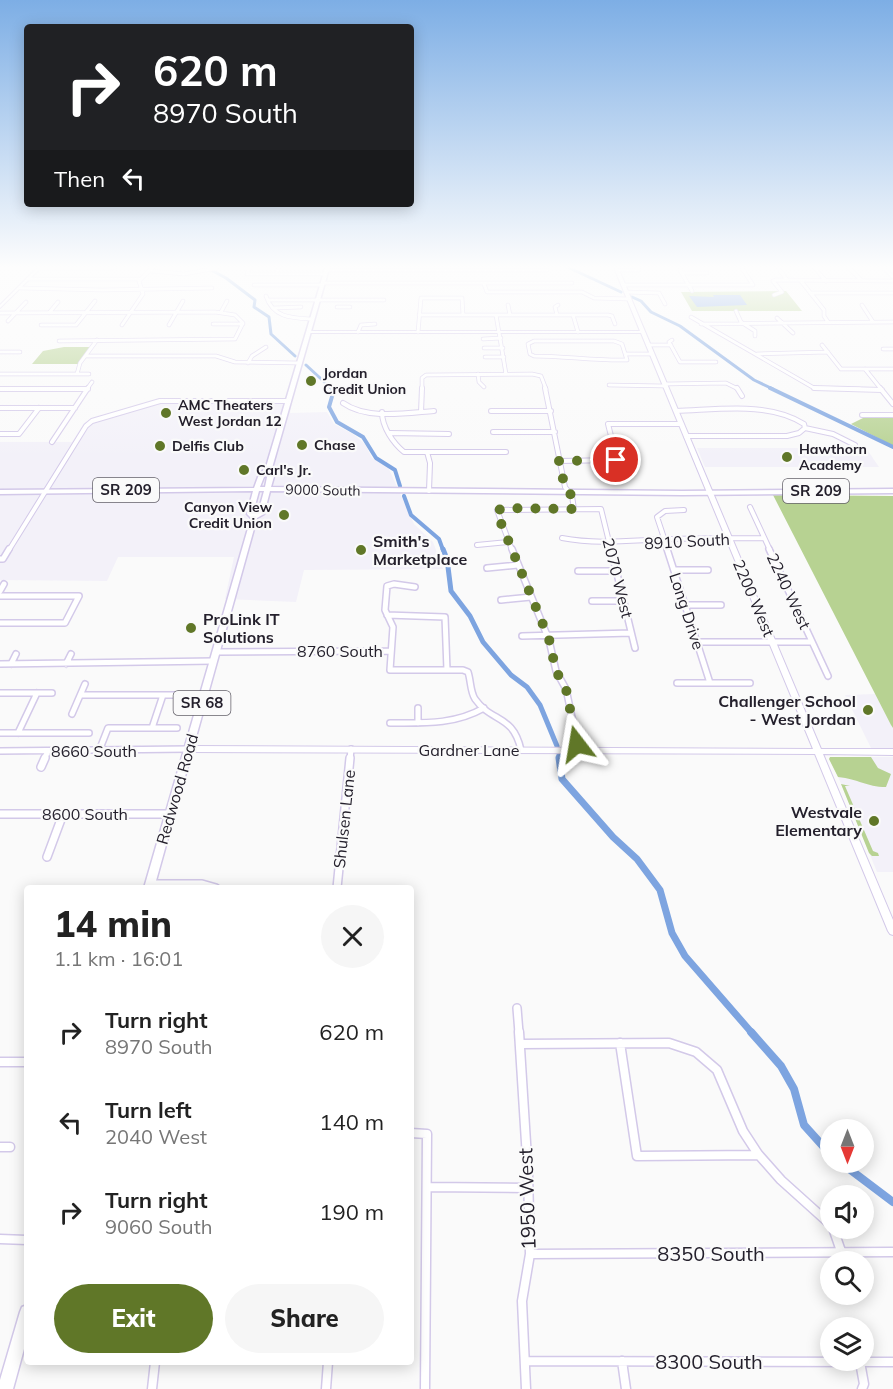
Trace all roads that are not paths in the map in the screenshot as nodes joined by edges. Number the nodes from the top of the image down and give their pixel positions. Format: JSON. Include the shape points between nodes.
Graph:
{"nodes":[{"id":1,"x":240,"y":330,"type":"edge"},
{"id":2,"x":712,"y":330,"type":"edge"},
{"id":3,"x":753,"y":330,"type":"edge"},
{"id":4,"x":790,"y":330,"type":"edge"},
{"id":5,"x":309,"y":332,"type":"joint"},
{"id":6,"x":358,"y":332,"type":"joint"},
{"id":7,"x":418,"y":332,"type":"joint"},
{"id":8,"x":498,"y":332,"type":"junction"},
{"id":9,"x":541,"y":332,"type":"junction"},
{"id":10,"x":578,"y":332,"type":"joint"},
{"id":11,"x":643,"y":332,"type":"joint"},
{"id":12,"x":793,"y":333,"type":"dead end"},
{"id":13,"x":755,"y":336,"type":"dead end"},
{"id":14,"x":501,"y":338,"type":"junction"},
{"id":15,"x":483,"y":339,"type":"dead end"},
{"id":16,"x":97,"y":340,"type":"junction"},
{"id":17,"x":672,"y":340,"type":"dead end"},
{"id":18,"x":59,"y":341,"type":"dead end"},
{"id":19,"x":542,"y":341,"type":"junction"},
{"id":20,"x":648,"y":345,"type":"junction"},
{"id":21,"x":671,"y":345,"type":"junction"},
{"id":22,"x":822,"y":345,"type":"dead end"},
{"id":23,"x":266,"y":347,"type":"dead end"},
{"id":24,"x":484,"y":348,"type":"dead end"},
{"id":25,"x":503,"y":348,"type":"junction"},
{"id":26,"x":883,"y":349,"type":"dead end"},
{"id":27,"x":893,"y":349,"type":"edge"},
{"id":28,"x":673,"y":350,"type":"junction"},
{"id":29,"x":681,"y":350,"type":"dead end"},
{"id":30,"x":0,"y":352,"type":"edge"},
{"id":31,"x":20,"y":352,"type":"dead end"},
{"id":32,"x":828,"y":352,"type":"junction"},
{"id":33,"x":626,"y":354,"type":"junction"},
{"id":34,"x":652,"y":354,"type":"junction"},
{"id":35,"x":756,"y":354,"type":"junction"},
{"id":36,"x":86,"y":356,"type":"junction"},
{"id":37,"x":485,"y":357,"type":"dead end"},
{"id":38,"x":504,"y":357,"type":"junction"},
{"id":39,"x":716,"y":362,"type":"dead end"},
{"id":40,"x":248,"y":363,"type":"junction"},
{"id":41,"x":300,"y":363,"type":"junction"},
{"id":42,"x":681,"y":363,"type":"joint"},
{"id":43,"x":865,"y":369,"type":"junction"},
{"id":44,"x":893,"y":369,"type":"edge"},
{"id":45,"x":0,"y":374,"type":"edge"},
{"id":46,"x":76,"y":374,"type":"junction"},
{"id":47,"x":89,"y":374,"type":"dead end"},
{"id":48,"x":478,"y":374,"type":"junction"},
{"id":49,"x":506,"y":374,"type":"junction"},
{"id":50,"x":92,"y":382,"type":"dead end"},
{"id":51,"x":609,"y":385,"type":"dead end"},
{"id":52,"x":665,"y":385,"type":"junction"},
{"id":53,"x":484,"y":387,"type":"dead end"},
{"id":54,"x":88,"y":388,"type":"junction"},
{"id":55,"x":0,"y":389,"type":"edge"},
{"id":56,"x":882,"y":390,"type":"junction"},
{"id":57,"x":742,"y":396,"type":"dead end"},
{"id":58,"x":289,"y":401,"type":"junction"},
{"id":59,"x":343,"y":404,"type":"dead end"},
{"id":60,"x":893,"y":404,"type":"edge"},
{"id":61,"x":0,"y":408,"type":"edge"},
{"id":62,"x":39,"y":408,"type":"junction"},
{"id":63,"x":75,"y":408,"type":"junction"},
{"id":64,"x":434,"y":411,"type":"dead end"},
{"id":65,"x":491,"y":411,"type":"dead end"},
{"id":66,"x":551,"y":411,"type":"junction"},
{"id":67,"x":676,"y":411,"type":"junction"},
{"id":68,"x":382,"y":412,"type":"junction"},
{"id":69,"x":421,"y":412,"type":"junction"},
{"id":70,"x":862,"y":415,"type":"dead end"},
{"id":71,"x":893,"y":415,"type":"edge"},
{"id":72,"x":90,"y":422,"type":"joint"},
{"id":73,"x":608,"y":424,"type":"joint"},
{"id":74,"x":681,"y":424,"type":"junction"},
{"id":75,"x":805,"y":428,"type":"junction"},
{"id":76,"x":493,"y":432,"type":"dead end"},
{"id":77,"x":555,"y":432,"type":"junction"},
{"id":78,"x":0,"y":434,"type":"edge"},
{"id":79,"x":390,"y":434,"type":"junction"},
{"id":80,"x":449,"y":434,"type":"dead end"},
{"id":81,"x":686,"y":436,"type":"junction"},
{"id":82,"x":52,"y":442,"type":"dead end"},
{"id":83,"x":855,"y":445,"type":"dead end"},
{"id":84,"x":407,"y":452,"type":"joint"},
{"id":85,"x":427,"y":452,"type":"junction"},
{"id":86,"x":506,"y":452,"type":"dead end"},
{"id":87,"x":559,"y":461,"type":"junction"},
{"id":88,"x":269,"y":468,"type":"junction"},
{"id":89,"x":257,"y":489,"type":"junction"},
{"id":90,"x":268,"y":489,"type":"junction"},
{"id":91,"x":45,"y":491,"type":"junction"},
{"id":92,"x":429,"y":491,"type":"junction"},
{"id":93,"x":893,"y":491,"type":"edge"},
{"id":94,"x":0,"y":492,"type":"edge"},
{"id":95,"x":568,"y":492,"type":"junction"},
{"id":96,"x":710,"y":492,"type":"junction"},
{"id":97,"x":750,"y":507,"type":"dead end"},
{"id":98,"x":574,"y":509,"type":"junction"},
{"id":99,"x":497,"y":510,"type":"joint"},
{"id":100,"x":684,"y":510,"type":"dead end"},
{"id":101,"x":254,"y":517,"type":"junction"},
{"id":102,"x":562,"y":538,"type":"dead end"},
{"id":103,"x":729,"y":538,"type":"junction"},
{"id":104,"x":764,"y":538,"type":"junction"},
{"id":105,"x":664,"y":539,"type":"junction"},
{"id":106,"x":508,"y":542,"type":"junction"},
{"id":107,"x":609,"y":543,"type":"junction"},
{"id":108,"x":477,"y":545,"type":"dead end"},
{"id":109,"x":1,"y":559,"type":"edge"},
{"id":110,"x":518,"y":565,"type":"junction"},
{"id":111,"x":487,"y":568,"type":"dead end"},
{"id":112,"x":674,"y":570,"type":"junction"},
{"id":113,"x":708,"y":570,"type":"dead end"},
{"id":114,"x":578,"y":571,"type":"dead end"},
{"id":115,"x":616,"y":571,"type":"junction"},
{"id":116,"x":4,"y":584,"type":"dead end"},
{"id":117,"x":415,"y":587,"type":"dead end"},
{"id":118,"x":0,"y":593,"type":"edge"},
{"id":119,"x":531,"y":597,"type":"junction"},
{"id":120,"x":501,"y":600,"type":"dead end"},
{"id":121,"x":592,"y":601,"type":"dead end"},
{"id":122,"x":623,"y":601,"type":"junction"},
{"id":123,"x":685,"y":605,"type":"junction"},
{"id":124,"x":721,"y":605,"type":"dead end"},
{"id":125,"x":387,"y":615,"type":"junction"},
{"id":126,"x":445,"y":617,"type":"joint"},
{"id":127,"x":0,"y":623,"type":"edge"},
{"id":128,"x":546,"y":633,"type":"junction"},
{"id":129,"x":631,"y":633,"type":"junction"},
{"id":130,"x":522,"y":636,"type":"dead end"},
{"id":131,"x":697,"y":642,"type":"junction"},
{"id":132,"x":772,"y":642,"type":"junction"},
{"id":133,"x":812,"y":642,"type":"junction"},
{"id":134,"x":635,"y":648,"type":"dead end"},
{"id":135,"x":217,"y":651,"type":"junction"},
{"id":136,"x":391,"y":651,"type":"junction"},
{"id":137,"x":16,"y":654,"type":"dead end"},
{"id":138,"x":71,"y":654,"type":"dead end"},
{"id":139,"x":126,"y":654,"type":"dead end"},
{"id":140,"x":214,"y":661,"type":"junction"},
{"id":141,"x":124,"y":662,"type":"junction"},
{"id":142,"x":0,"y":664,"type":"edge"},
{"id":143,"x":11,"y":664,"type":"junction"},
{"id":144,"x":66,"y":664,"type":"junction"},
{"id":145,"x":447,"y":670,"type":"junction"},
{"id":146,"x":828,"y":676,"type":"dead end"},
{"id":147,"x":677,"y":683,"type":"dead end"},
{"id":148,"x":710,"y":683,"type":"junction"},
{"id":149,"x":750,"y":683,"type":"dead end"},
{"id":150,"x":86,"y":684,"type":"dead end"},
{"id":151,"x":0,"y":693,"type":"edge"},
{"id":152,"x":37,"y":693,"type":"junction"},
{"id":153,"x":52,"y":693,"type":"dead end"},
{"id":154,"x":81,"y":695,"type":"junction"},
{"id":155,"x":163,"y":695,"type":"junction"},
{"id":156,"x":187,"y":695,"type":"dead end"},
{"id":157,"x":418,"y":708,"type":"dead end"},
{"id":158,"x":484,"y":708,"type":"junction"},
{"id":159,"x":72,"y":714,"type":"dead end"},
{"id":160,"x":390,"y":723,"type":"dead end"},
{"id":161,"x":418,"y":723,"type":"junction"},
{"id":162,"x":152,"y":728,"type":"junction"},
{"id":163,"x":177,"y":728,"type":"dead end"},
{"id":164,"x":0,"y":733,"type":"edge"},
{"id":165,"x":18,"y":733,"type":"junction"},
{"id":166,"x":89,"y":733,"type":"dead end"},
{"id":167,"x":189,"y":749,"type":"junction"},
{"id":168,"x":351,"y":749,"type":"junction"},
{"id":169,"x":520,"y":750,"type":"junction"},
{"id":170,"x":579,"y":750,"type":"junction"},
{"id":171,"x":0,"y":751,"type":"edge"},
{"id":172,"x":48,"y":751,"type":"junction"},
{"id":173,"x":99,"y":751,"type":"junction"},
{"id":174,"x":818,"y":752,"type":"junction"},
{"id":175,"x":893,"y":752,"type":"edge"},
{"id":176,"x":41,"y":767,"type":"dead end"},
{"id":177,"x":63,"y":814,"type":"junction"},
{"id":178,"x":170,"y":814,"type":"junction"},
{"id":179,"x":0,"y":815,"type":"edge"},
{"id":180,"x":48,"y":857,"type":"dead end"},
{"id":181,"x":150,"y":885,"type":"edge"},
{"id":182,"x":176,"y":885,"type":"edge"},
{"id":183,"x":206,"y":885,"type":"edge"},
{"id":184,"x":337,"y":885,"type":"edge"},
{"id":185,"x":893,"y":931,"type":"edge"},
{"id":186,"x":517,"y":1008,"type":"dead end"},
{"id":187,"x":620,"y":1043,"type":"junction"},
{"id":188,"x":520,"y":1044,"type":"junction"},
{"id":189,"x":24,"y":1060,"type":"edge"},
{"id":190,"x":0,"y":1062,"type":"edge"},
{"id":191,"x":414,"y":1133,"type":"edge"},
{"id":192,"x":0,"y":1147,"type":"edge"},
{"id":193,"x":10,"y":1147,"type":"dead end"},
{"id":194,"x":758,"y":1155,"type":"junction"},
{"id":195,"x":428,"y":1187,"type":"junction"},
{"id":196,"x":527,"y":1188,"type":"junction"},
{"id":197,"x":820,"y":1216,"type":"edge"},
{"id":198,"x":0,"y":1239,"type":"edge"},
{"id":199,"x":24,"y":1240,"type":"edge"},
{"id":200,"x":893,"y":1252,"type":"edge"},
{"id":201,"x":874,"y":1253,"type":"edge"},
{"id":202,"x":530,"y":1254,"type":"junction"},
{"id":203,"x":820,"y":1254,"type":"edge"},
{"id":204,"x":24,"y":1322,"type":"edge"},
{"id":205,"x":525,"y":1361,"type":"junction"},
{"id":206,"x":622,"y":1361,"type":"junction"},
{"id":207,"x":820,"y":1362,"type":"edge"},
{"id":208,"x":874,"y":1362,"type":"edge"},
{"id":209,"x":893,"y":1362,"type":"edge"},
{"id":210,"x":155,"y":1365,"type":"edge"},
{"id":211,"x":328,"y":1365,"type":"edge"},
{"id":212,"x":862,"y":1371,"type":"edge"},
{"id":213,"x":5,"y":1389,"type":"edge"},
{"id":214,"x":152,"y":1389,"type":"edge"},
{"id":215,"x":326,"y":1389,"type":"edge"},
{"id":216,"x":425,"y":1389,"type":"edge"},
{"id":217,"x":526,"y":1389,"type":"edge"},
{"id":218,"x":626,"y":1389,"type":"edge"},
{"id":219,"x":862,"y":1389,"type":"edge"}],
"edges":[{"from":1,"to":16,"type":"street","via":[[235,339]]},
{"from":2,"to":35,"type":"street"},
{"from":3,"to":13,"type":"street"},
{"from":4,"to":12,"type":"street"},
{"from":5,"to":6,"type":"street"},
{"from":5,"to":41,"type":"main road","name":"Redwood Road","number":"SR 68"},
{"from":6,"to":7,"type":"street"},
{"from":7,"to":8,"type":"street"},
{"from":8,"to":9,"type":"street"},
{"from":8,"to":14,"type":"street"},
{"from":9,"to":10,"type":"street"},
{"from":9,"to":19,"type":"street"},
{"from":10,"to":11,"type":"street"},
{"from":11,"to":20,"type":"street","name":"2200 West"},
{"from":14,"to":15,"type":"street"},
{"from":14,"to":25,"type":"street"},
{"from":16,"to":18,"type":"street"},
{"from":16,"to":36,"type":"street"},
{"from":17,"to":21,"type":"street"},
{"from":19,"to":33,"type":"street","via":[[617,341]]},
{"from":19,"to":33,"type":"street","via":[[528,344],[534,356],[570,356],[605,362],[627,360]]},
{"from":20,"to":21,"type":"street"},
{"from":20,"to":34,"type":"street","name":"2200 West"},
{"from":21,"to":28,"type":"street"},
{"from":22,"to":32,"type":"street"},
{"from":23,"to":40,"type":"street"},
{"from":24,"to":25,"type":"street"},
{"from":25,"to":38,"type":"street"},
{"from":26,"to":27,"type":"street"},
{"from":28,"to":29,"type":"street"},
{"from":28,"to":42,"type":"street"},
{"from":30,"to":31,"type":"street"},
{"from":32,"to":35,"type":"street"},
{"from":32,"to":43,"type":"street","via":[[841,369]]},
{"from":33,"to":34,"type":"street"},
{"from":34,"to":52,"type":"street","name":"2200 West"},
{"from":35,"to":56,"type":"street","via":[[818,389]]},
{"from":36,"to":40,"type":"street","via":[[216,356]]},
{"from":36,"to":46,"type":"street"},
{"from":37,"to":38,"type":"street"},
{"from":38,"to":49,"type":"street"},
{"from":39,"to":42,"type":"street"},
{"from":40,"to":41,"type":"street"},
{"from":41,"to":58,"type":"main road","name":"Redwood Road","number":"SR 68"},
{"from":43,"to":44,"type":"street"},
{"from":43,"to":56,"type":"street"},
{"from":45,"to":46,"type":"street"},
{"from":46,"to":47,"type":"street"},
{"from":48,"to":49,"type":"street"},
{"from":48,"to":53,"type":"street"},
{"from":48,"to":69,"type":"street","via":[[426,375],[422,378]]},
{"from":49,"to":66,"type":"street","via":[[541,376]]},
{"from":50,"to":54,"type":"street"},
{"from":51,"to":52,"type":"street"},
{"from":52,"to":57,"type":"street","via":[[726,383],[737,387]]},
{"from":52,"to":67,"type":"street","name":"2200 West"},
{"from":54,"to":55,"type":"street"},
{"from":54,"to":63,"type":"street"},
{"from":56,"to":60,"type":"street"},
{"from":58,"to":72,"type":"street","via":[[160,402]]},
{"from":58,"to":88,"type":"main road","name":"Redwood Road","number":"SR 68"},
{"from":59,"to":68,"type":"street","via":[[355,410]]},
{"from":61,"to":62,"type":"street"},
{"from":62,"to":63,"type":"street"},
{"from":62,"to":78,"type":"street","via":[[18,434]]},
{"from":63,"to":82,"type":"street"},
{"from":64,"to":69,"type":"street"},
{"from":65,"to":66,"type":"street"},
{"from":66,"to":77,"type":"street"},
{"from":67,"to":74,"type":"street","name":"2200 West"},
{"from":67,"to":75,"type":"street","via":[[778,412],[797,418]]},
{"from":68,"to":69,"type":"street"},
{"from":68,"to":79,"type":"street","via":[[382,421]]},
{"from":70,"to":71,"type":"street"},
{"from":72,"to":91,"type":"street"},
{"from":73,"to":74,"type":"street"},
{"from":73,"to":87,"type":"street","via":[[617,460]]},
{"from":74,"to":81,"type":"street","name":"2200 West"},
{"from":75,"to":81,"type":"street","via":[[787,436]]},
{"from":75,"to":83,"type":"street","via":[[833,434]]},
{"from":76,"to":77,"type":"street"},
{"from":77,"to":87,"type":"street"},
{"from":79,"to":80,"type":"street"},
{"from":79,"to":84,"type":"street","via":[[392,442]]},
{"from":81,"to":96,"type":"street","name":"2200 West"},
{"from":84,"to":85,"type":"street"},
{"from":85,"to":86,"type":"street"},
{"from":85,"to":92,"type":"street"},
{"from":87,"to":95,"type":"street"},
{"from":88,"to":89,"type":"main road","name":"Redwood Road","number":"SR 68","via":[[262,473]]},
{"from":88,"to":90,"type":"main road","name":"Redwood Road","number":"SR 68","via":[[272,474]]},
{"from":89,"to":90,"type":"main road","name":"9000 South","number":"SR 209"},
{"from":89,"to":91,"type":"main road","name":"9000 South","number":"SR 209"},
{"from":89,"to":101,"type":"main road","name":"Redwood Road","number":"SR 68","via":[[250,514]]},
{"from":90,"to":92,"type":"main road","name":"9000 South","number":"SR 209"},
{"from":90,"to":101,"type":"main road","name":"Redwood Road","number":"SR 68","via":[[261,514]]},
{"from":91,"to":94,"type":"main road","name":"9000 South","number":"SR 209"},
{"from":91,"to":109,"type":"street"},
{"from":92,"to":95,"type":"main road","name":"9000 South","number":"SR 209"},
{"from":93,"to":96,"type":"main road","name":"9000 South","number":"SR 209"},
{"from":95,"to":96,"type":"main road","name":"9000 South","number":"SR 209"},
{"from":95,"to":98,"type":"street"},
{"from":96,"to":103,"type":"street","name":"2200 West"},
{"from":97,"to":104,"type":"street","name":"2240 West"},
{"from":98,"to":99,"type":"street"},
{"from":98,"to":107,"type":"street","name":"2070 West","via":[[601,509]]},
{"from":99,"to":106,"type":"street"},
{"from":100,"to":105,"type":"street","name":"Long Drive","via":[[658,515]]},
{"from":101,"to":135,"type":"main road","name":"Redwood Road","number":"SR 68"},
{"from":102,"to":107,"type":"street","name":"8910 South"},
{"from":103,"to":104,"type":"street","name":"8910 South"},
{"from":103,"to":105,"type":"street","name":"8910 South"},
{"from":103,"to":132,"type":"street","name":"2200 West"},
{"from":104,"to":133,"type":"street","name":"2240 West"},
{"from":105,"to":107,"type":"street","name":"8910 South"},
{"from":105,"to":112,"type":"street","name":"Long Drive"},
{"from":106,"to":108,"type":"street"},
{"from":106,"to":110,"type":"street"},
{"from":107,"to":115,"type":"street","name":"2070 West"},
{"from":110,"to":111,"type":"street"},
{"from":110,"to":119,"type":"street"},
{"from":112,"to":113,"type":"street"},
{"from":112,"to":123,"type":"street","name":"Long Drive"},
{"from":114,"to":115,"type":"street"},
{"from":115,"to":122,"type":"street","name":"2070 West"},
{"from":116,"to":118,"type":"street"},
{"from":117,"to":125,"type":"street","via":[[388,585]]},
{"from":118,"to":127,"type":"street","via":[[79,596],[65,623]]},
{"from":119,"to":120,"type":"street"},
{"from":119,"to":128,"type":"street"},
{"from":121,"to":122,"type":"street"},
{"from":122,"to":129,"type":"street","name":"2070 West"},
{"from":123,"to":124,"type":"street"},
{"from":123,"to":131,"type":"street","name":"Long Drive"},
{"from":125,"to":126,"type":"street"},
{"from":125,"to":136,"type":"street","via":[[393,627]]},
{"from":126,"to":145,"type":"street"},
{"from":128,"to":129,"type":"street"},
{"from":128,"to":130,"type":"street"},
{"from":128,"to":170,"type":"street","via":[[556,671],[566,689]]},
{"from":129,"to":134,"type":"street","name":"2070 West"},
{"from":131,"to":132,"type":"street"},
{"from":131,"to":148,"type":"street","name":"Long Drive"},
{"from":132,"to":133,"type":"street"},
{"from":132,"to":174,"type":"street","name":"2200 West"},
{"from":133,"to":146,"type":"street","name":"2240 West"},
{"from":135,"to":136,"type":"street","name":"8760 South"},
{"from":135,"to":140,"type":"main road","name":"Redwood Road","number":"SR 68"},
{"from":136,"to":145,"type":"street","via":[[390,670]]},
{"from":137,"to":143,"type":"street"},
{"from":138,"to":144,"type":"street"},
{"from":139,"to":141,"type":"street"},
{"from":140,"to":141,"type":"street"},
{"from":140,"to":167,"type":"main road","name":"Redwood Road","number":"SR 68"},
{"from":141,"to":144,"type":"street"},
{"from":142,"to":143,"type":"street"},
{"from":143,"to":144,"type":"street"},
{"from":145,"to":158,"type":"street","via":[[470,674],[474,698]]},
{"from":147,"to":148,"type":"street"},
{"from":148,"to":149,"type":"street"},
{"from":150,"to":154,"type":"street"},
{"from":151,"to":152,"type":"street"},
{"from":152,"to":153,"type":"street"},
{"from":152,"to":165,"type":"street"},
{"from":154,"to":155,"type":"street"},
{"from":154,"to":159,"type":"street"},
{"from":155,"to":156,"type":"street"},
{"from":155,"to":162,"type":"street"},
{"from":157,"to":161,"type":"street"},
{"from":158,"to":161,"type":"street","via":[[460,721]]},
{"from":158,"to":169,"type":"street","via":[[515,730]]},
{"from":160,"to":161,"type":"street"},
{"from":162,"to":163,"type":"street"},
{"from":162,"to":173,"type":"street","via":[[108,728]]},
{"from":164,"to":165,"type":"street"},
{"from":165,"to":166,"type":"street"},
{"from":167,"to":168,"type":"street","name":"Gardner Lane"},
{"from":167,"to":173,"type":"street","name":"8660 South"},
{"from":167,"to":178,"type":"main road","name":"Redwood Road","number":"SR 68"},
{"from":168,"to":169,"type":"street","name":"Gardner Lane"},
{"from":168,"to":184,"type":"street","name":"Shulsen Lane"},
{"from":169,"to":170,"type":"street","name":"Gardner Lane"},
{"from":170,"to":174,"type":"street","name":"Gardner Lane"},
{"from":171,"to":172,"type":"street","name":"8660 South"},
{"from":172,"to":173,"type":"street","name":"8660 South"},
{"from":172,"to":176,"type":"street"},
{"from":174,"to":175,"type":"street","name":"Gardner Lane"},
{"from":174,"to":185,"type":"street","name":"2200 West"},
{"from":177,"to":178,"type":"street","name":"8600 South"},
{"from":177,"to":179,"type":"street","name":"8600 South"},
{"from":177,"to":180,"type":"street"},
{"from":178,"to":181,"type":"main road","name":"Redwood Road","number":"SR 68"},
{"from":182,"to":183,"type":"street"},
{"from":186,"to":188,"type":"street","name":"1950 West"},
{"from":187,"to":188,"type":"street"},
{"from":187,"to":194,"type":"street","via":[[681,1045],[709,1060],[721,1077],[741,1129]]},
{"from":187,"to":194,"type":"street","via":[[637,1156]]},
{"from":188,"to":196,"type":"street","name":"1950 West"},
{"from":189,"to":190,"type":"street"},
{"from":191,"to":195,"type":"street","via":[[427,1134]]},
{"from":192,"to":193,"type":"street"},
{"from":194,"to":197,"type":"street"},
{"from":195,"to":196,"type":"street"},
{"from":195,"to":216,"type":"street"},
{"from":196,"to":202,"type":"street","name":"1950 West"},
{"from":198,"to":199,"type":"street"},
{"from":200,"to":201,"type":"street","name":"8350 South"},
{"from":202,"to":203,"type":"street","name":"8350 South"},
{"from":202,"to":205,"type":"street","name":"1950 West","via":[[522,1301]]},
{"from":204,"to":213,"type":"main road"},
{"from":205,"to":206,"type":"street","name":"8300 South"},
{"from":205,"to":217,"type":"street","name":"1950 West"},
{"from":206,"to":207,"type":"street","name":"8300 South"},
{"from":206,"to":218,"type":"street"},
{"from":208,"to":209,"type":"street","name":"8300 South"},
{"from":210,"to":214,"type":"street"},
{"from":211,"to":215,"type":"street"},
{"from":212,"to":219,"type":"street"}]}
